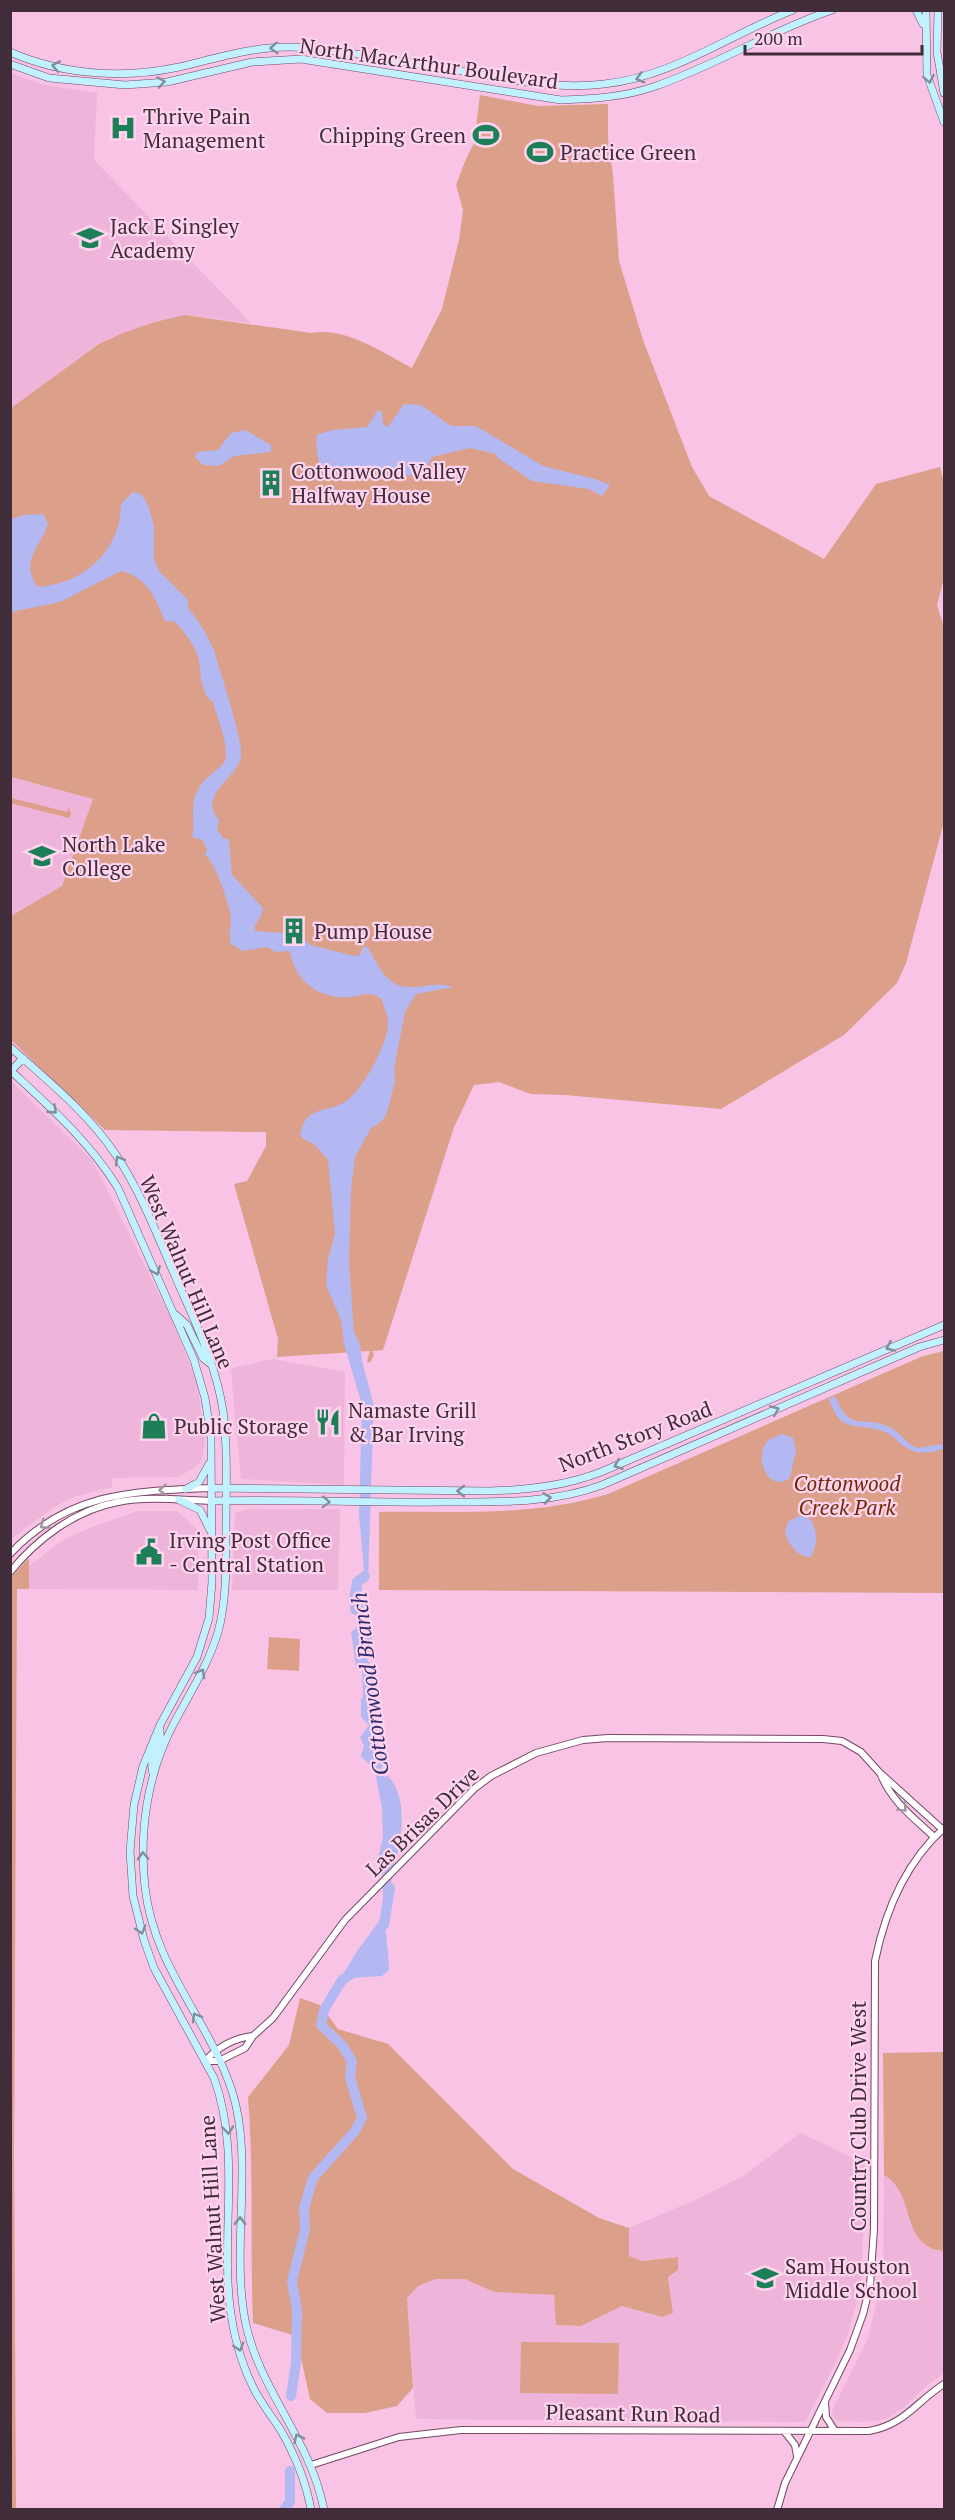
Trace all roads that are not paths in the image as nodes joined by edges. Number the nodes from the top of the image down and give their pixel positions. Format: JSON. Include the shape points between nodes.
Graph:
{"nodes":[{"id":1,"x":832,"y":10,"type":"edge"},
{"id":2,"x":916,"y":10,"type":"edge"},
{"id":3,"x":926,"y":10,"type":"edge"},
{"id":4,"x":938,"y":10,"type":"edge"},
{"id":5,"x":793,"y":11,"type":"edge"},
{"id":6,"x":799,"y":22,"type":"junction"},
{"id":7,"x":926,"y":32,"type":"junction"},
{"id":8,"x":10,"y":52,"type":"edge"},
{"id":9,"x":10,"y":64,"type":"edge"},
{"id":10,"x":104,"y":73,"type":"junction"},
{"id":11,"x":103,"y":85,"type":"junction"},
{"id":12,"x":945,"y":93,"type":"edge"},
{"id":13,"x":945,"y":122,"type":"edge"},
{"id":14,"x":10,"y":1047,"type":"edge"},
{"id":15,"x":22,"y":1058,"type":"junction"},
{"id":16,"x":11,"y":1070,"type":"edge"},
{"id":17,"x":175,"y":1314,"type":"junction"},
{"id":18,"x":945,"y":1325,"type":"edge"},
{"id":19,"x":945,"y":1340,"type":"edge"},
{"id":20,"x":870,"y":1355,"type":"junction"},
{"id":21,"x":212,"y":1365,"type":"junction"},
{"id":22,"x":876,"y":1367,"type":"junction"},
{"id":23,"x":212,"y":1456,"type":"junction"},
{"id":24,"x":211,"y":1488,"type":"junction"},
{"id":25,"x":226,"y":1488,"type":"junction"},
{"id":26,"x":186,"y":1489,"type":"junction"},
{"id":27,"x":294,"y":1490,"type":"junction"},
{"id":28,"x":520,"y":1490,"type":"junction"},
{"id":29,"x":179,"y":1500,"type":"junction"},
{"id":30,"x":226,"y":1500,"type":"junction"},
{"id":31,"x":211,"y":1501,"type":"junction"},
{"id":32,"x":294,"y":1501,"type":"junction"},
{"id":33,"x":520,"y":1501,"type":"junction"},
{"id":34,"x":84,"y":1504,"type":"junction"},
{"id":35,"x":88,"y":1512,"type":"junction"},
{"id":36,"x":211,"y":1535,"type":"junction"},
{"id":37,"x":10,"y":1554,"type":"edge"},
{"id":38,"x":10,"y":1572,"type":"edge"},
{"id":39,"x":159,"y":1727,"type":"junction"},
{"id":40,"x":879,"y":1772,"type":"junction"},
{"id":41,"x":153,"y":1773,"type":"junction"},
{"id":42,"x":943,"y":1828,"type":"edge"},
{"id":43,"x":934,"y":1837,"type":"junction"},
{"id":44,"x":253,"y":2036,"type":"junction"},
{"id":45,"x":215,"y":2050,"type":"junction"},
{"id":46,"x":205,"y":2061,"type":"junction"},
{"id":47,"x":219,"y":2061,"type":"junction"},
{"id":48,"x":267,"y":2383,"type":"junction"},
{"id":49,"x":945,"y":2384,"type":"edge"},
{"id":50,"x":254,"y":2388,"type":"junction"},
{"id":51,"x":274,"y":2395,"type":"junction"},
{"id":52,"x":262,"y":2401,"type":"junction"},
{"id":53,"x":825,"y":2402,"type":"junction"},
{"id":54,"x":784,"y":2431,"type":"junction"},
{"id":55,"x":811,"y":2431,"type":"junction"},
{"id":56,"x":836,"y":2431,"type":"junction"},
{"id":57,"x":797,"y":2456,"type":"junction"},
{"id":58,"x":311,"y":2465,"type":"junction"},
{"id":59,"x":310,"y":2510,"type":"edge"},
{"id":60,"x":324,"y":2510,"type":"edge"},
{"id":61,"x":777,"y":2510,"type":"edge"}],
"edges":[{"from":1,"to":6,"type":"main road","name":"North MacArthur Boulevard"},
{"from":2,"to":7,"type":"main road"},
{"from":3,"to":7,"type":"main road"},
{"from":4,"to":12,"type":"main road","via":[[937,52]]},
{"from":5,"to":6,"type":"main road"},
{"from":5,"to":10,"type":"main road","name":"North MacArthur Boulevard","one_way":true,"via":[[661,72],[606,84],[527,83],[296,47],[238,51],[155,71]]},
{"from":11,"to":6,"type":"main road","name":"North MacArthur Boulevard","one_way":true,"via":[[167,82],[252,62],[302,59],[561,100],[596,98],[652,88]]},
{"from":7,"to":13,"type":"main road","one_way":true,"via":[[927,75]]},
{"from":10,"to":8,"type":"main road","name":"North MacArthur Boulevard","one_way":true,"via":[[42,63]]},
{"from":9,"to":11,"type":"main road","name":"North MacArthur Boulevard","via":[[49,78]]},
{"from":10,"to":11,"type":"main road"},
{"from":14,"to":15,"type":"main road","name":"West Walnut Hill Lane"},
{"from":15,"to":16,"type":"main road"},
{"from":21,"to":15,"type":"main road","name":"West Walnut Hill Lane","one_way":true,"via":[[147,1212],[115,1152],[75,1107]]},
{"from":16,"to":17,"type":"main road","name":"West Walnut Hill Lane","one_way":true,"via":[[102,1162],[133,1218]]},
{"from":17,"to":21,"type":"main road","via":[[187,1325],[203,1358]]},
{"from":17,"to":23,"type":"main road","name":"West Walnut Hill Lane","via":[[202,1385]]},
{"from":18,"to":20,"type":"main road","name":"North Story Road","one_way":true},
{"from":19,"to":22,"type":"main road","name":"North Story Road"},
{"from":20,"to":22,"type":"main road"},
{"from":20,"to":28,"type":"main road","name":"North Story Road","one_way":true,"via":[[595,1475]]},
{"from":21,"to":25,"type":"main road","name":"West Walnut Hill Lane","via":[[223,1411]]},
{"from":33,"to":22,"type":"main road","name":"North Story Road","one_way":true,"via":[[602,1485]]},
{"from":23,"to":24,"type":"main road","name":"West Walnut Hill Lane"},
{"from":23,"to":26,"type":"main road","via":[[199,1482]]},
{"from":24,"to":25,"type":"main road","name":"North Story Road"},
{"from":24,"to":26,"type":"street"},
{"from":24,"to":31,"type":"main road","name":"West Walnut Hill Lane"},
{"from":25,"to":27,"type":"main road","name":"North Story Road"},
{"from":25,"to":30,"type":"main road","name":"West Walnut Hill Lane"},
{"from":26,"to":34,"type":"street","one_way":true,"via":[[121,1493]]},
{"from":28,"to":27,"type":"main road","name":"North Story Road","one_way":true},
{"from":27,"to":32,"type":"main road"},
{"from":28,"to":33,"type":"main road"},
{"from":29,"to":31,"type":"street"},
{"from":29,"to":35,"type":"street","via":[[118,1502]]},
{"from":29,"to":36,"type":"main road","via":[[200,1510]]},
{"from":30,"to":31,"type":"main road","name":"North Story Road"},
{"from":30,"to":32,"type":"main road","name":"North Story Road"},
{"from":41,"to":30,"type":"main road","name":"West Walnut Hill Lane","one_way":true,"via":[[170,1730],[207,1662],[218,1630],[224,1596]]},
{"from":31,"to":36,"type":"main road","name":"West Walnut Hill Lane"},
{"from":32,"to":33,"type":"main road","name":"North Story Road","one_way":true},
{"from":34,"to":35,"type":"street"},
{"from":34,"to":37,"type":"street","one_way":true,"via":[[52,1519]]},
{"from":35,"to":38,"type":"street","via":[[47,1536]]},
{"from":36,"to":39,"type":"main road","name":"West Walnut Hill Lane","via":[[211,1600],[205,1635]]},
{"from":39,"to":41,"type":"main road","via":[[161,1735],[151,1762]]},
{"from":39,"to":46,"type":"main road","name":"West Walnut Hill Lane","one_way":true,"via":[[143,1766],[134,1805],[132,1896],[154,1968]]},
{"from":40,"to":42,"type":"street","name":"Las Brisas Drive"},
{"from":40,"to":43,"type":"street","name":"Las Brisas Drive","one_way":true,"via":[[900,1806]]},
{"from":40,"to":44,"type":"street","name":"Las Brisas Drive","via":[[852,1745],[834,1740],[608,1738],[583,1740],[536,1753],[475,1788],[345,1920],[273,2018]]},
{"from":45,"to":41,"type":"main road","name":"West Walnut Hill Lane","one_way":true,"via":[[169,1968],[150,1914],[142,1851]]},
{"from":42,"to":43,"type":"street","name":"Country Club Drive West"},
{"from":43,"to":53,"type":"street","name":"Country Club Drive West","via":[[897,1893],[875,1961],[872,2272],[857,2334]]},
{"from":44,"to":45,"type":"street","name":"Las Brisas Drive","via":[[241,2037]]},
{"from":44,"to":47,"type":"street","name":"Las Brisas Drive","via":[[245,2048]]},
{"from":45,"to":46,"type":"street","name":"Las Brisas Drive"},
{"from":45,"to":47,"type":"main road","name":"West Walnut Hill Lane"},
{"from":46,"to":47,"type":"street","name":"Las Brisas Drive"},
{"from":46,"to":50,"type":"main road","name":"West Walnut Hill Lane","one_way":true,"via":[[226,2118],[231,2317]]},
{"from":48,"to":47,"type":"main road","name":"West Walnut Hill Lane","one_way":true,"via":[[248,2335],[242,2298],[241,2142],[237,2111]]},
{"from":48,"to":50,"type":"main road"},
{"from":48,"to":51,"type":"main road","name":"West Walnut Hill Lane"},
{"from":49,"to":56,"type":"street","name":"Pleasant Run Road","via":[[892,2425],[868,2431]]},
{"from":50,"to":52,"type":"main road","name":"West Walnut Hill Lane"},
{"from":51,"to":52,"type":"main road"},
{"from":58,"to":51,"type":"main road","name":"West Walnut Hill Lane","one_way":true},
{"from":52,"to":59,"type":"main road","name":"West Walnut Hill Lane","via":[[292,2454]]},
{"from":53,"to":55,"type":"street","name":"Country Club Drive West"},
{"from":53,"to":56,"type":"street","via":[[826,2417]]},
{"from":54,"to":55,"type":"street","name":"Pleasant Run Road"},
{"from":54,"to":57,"type":"street","via":[[795,2445]]},
{"from":54,"to":58,"type":"street","name":"Pleasant Run Road","via":[[461,2430],[399,2437]]},
{"from":55,"to":56,"type":"street","name":"Pleasant Run Road"},
{"from":55,"to":57,"type":"street","name":"Country Club Drive West"},
{"from":57,"to":61,"type":"street","name":"Country Club Drive West"},
{"from":58,"to":60,"type":"main road","name":"West Walnut Hill Lane"}]}
